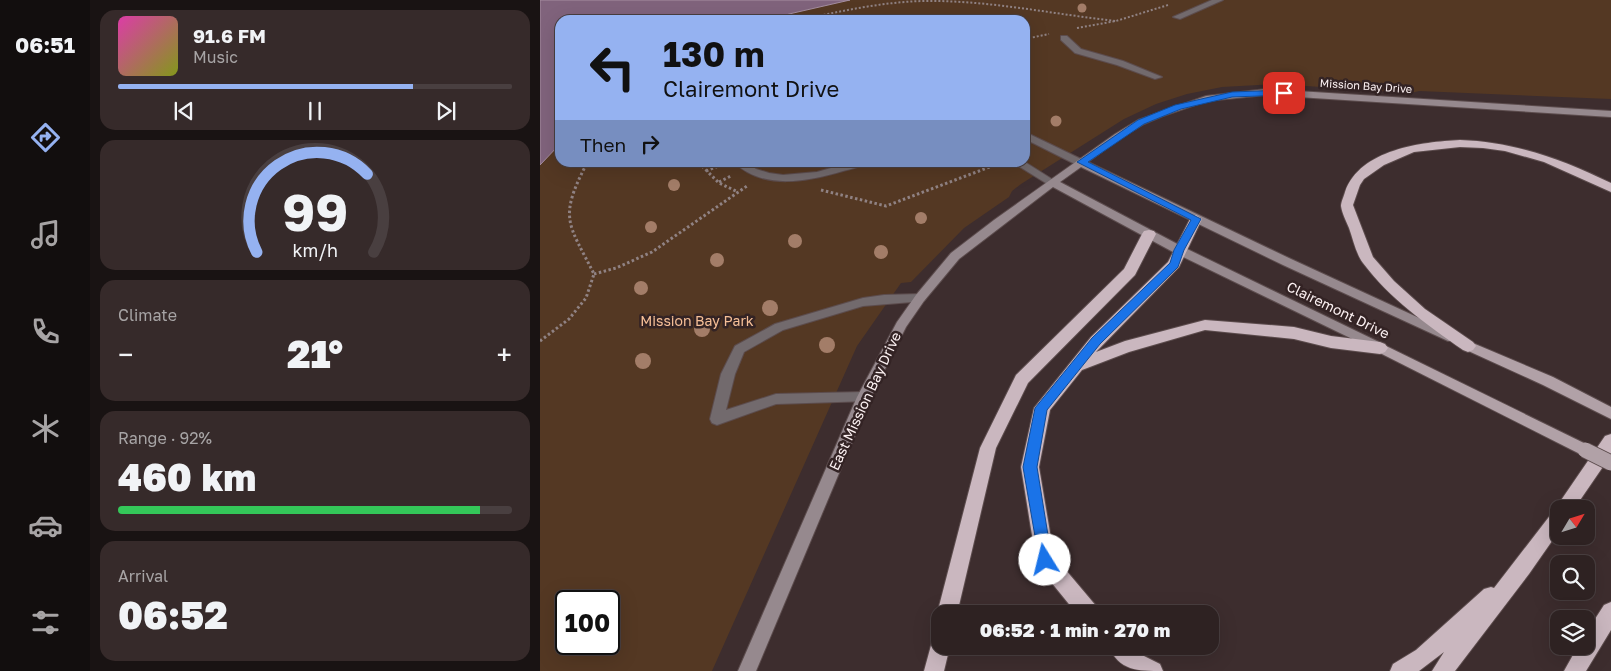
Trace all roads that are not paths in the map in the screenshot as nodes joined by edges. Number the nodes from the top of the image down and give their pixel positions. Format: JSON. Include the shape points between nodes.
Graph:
{"nodes":[{"id":1,"x":1219,"y":0,"type":"edge"},
{"id":2,"x":1177,"y":17,"type":"dead end"},
{"id":3,"x":1064,"y":38,"type":"dead end"},
{"id":4,"x":1158,"y":77,"type":"dead end"},
{"id":5,"x":1611,"y":114,"type":"edge"},
{"id":6,"x":1030,"y":137,"type":"edge"},
{"id":7,"x":1081,"y":162,"type":"junction"},
{"id":8,"x":744,"y":167,"type":"edge"},
{"id":9,"x":848,"y":167,"type":"edge"},
{"id":10,"x":1026,"y":167,"type":"edge"},
{"id":11,"x":1053,"y":183,"type":"junction"},
{"id":12,"x":1611,"y":188,"type":"edge"},
{"id":13,"x":1196,"y":219,"type":"junction"},
{"id":14,"x":1149,"y":234,"type":"junction"},
{"id":15,"x":1179,"y":250,"type":"junction"},
{"id":16,"x":920,"y":298,"type":"junction"},
{"id":17,"x":1468,"y":346,"type":"junction"},
{"id":18,"x":1380,"y":348,"type":"junction"},
{"id":19,"x":1077,"y":366,"type":"junction"},
{"id":20,"x":864,"y":397,"type":"junction"},
{"id":21,"x":1611,"y":413,"type":"edge"},
{"id":22,"x":1611,"y":441,"type":"edge"},
{"id":23,"x":1611,"y":463,"type":"edge"},
{"id":24,"x":1570,"y":500,"type":"edge"},
{"id":25,"x":1550,"y":529,"type":"edge"},
{"id":26,"x":1522,"y":568,"type":"junction"},
{"id":27,"x":950,"y":605,"type":"edge"},
{"id":28,"x":1082,"y":605,"type":"edge"},
{"id":29,"x":1611,"y":612,"type":"edge"},
{"id":30,"x":938,"y":655,"type":"edge"},
{"id":31,"x":1126,"y":655,"type":"edge"},
{"id":32,"x":747,"y":671,"type":"edge"},
{"id":33,"x":934,"y":671,"type":"edge"},
{"id":34,"x":1153,"y":671,"type":"edge"},
{"id":35,"x":1400,"y":671,"type":"edge"},
{"id":36,"x":1442,"y":671,"type":"edge"},
{"id":37,"x":1574,"y":671,"type":"edge"}],
"edges":[{"from":1,"to":2,"type":"lane"},
{"from":3,"to":4,"type":"lane","via":[[1078,51]]},
{"from":5,"to":7,"type":"main road","name":"Mission Bay Drive","via":[[1303,93],[1232,95],[1178,107],[1141,122]]},
{"from":6,"to":7,"type":"lane"},
{"from":7,"to":11,"type":"main road","name":"Mission Bay Drive"},
{"from":7,"to":13,"type":"main road","name":"Clairemont Drive"},
{"from":8,"to":9,"type":"lane","via":[[761,174],[789,178],[822,175]]},
{"from":10,"to":11,"type":"lane"},
{"from":11,"to":14,"type":"main road","name":"Clairemont Drive"},
{"from":11,"to":16,"type":"main road","name":"East Mission Bay Drive","via":[[955,256]]},
{"from":12,"to":17,"type":"highway","via":[[1541,155],[1496,144],[1455,143],[1400,152],[1374,165],[1357,180],[1347,205],[1367,259],[1420,313]]},
{"from":13,"to":15,"type":"highway"},
{"from":13,"to":17,"type":"main road","name":"Clairemont Drive"},
{"from":14,"to":15,"type":"main road","name":"Clairemont Drive"},
{"from":14,"to":27,"type":"highway","via":[[1130,272],[1022,380],[988,448]]},
{"from":15,"to":18,"type":"main road","name":"Clairemont Drive"},
{"from":15,"to":19,"type":"highway","via":[[1174,264],[1096,341]]},
{"from":16,"to":20,"type":"main road","name":"East Mission Bay Drive","via":[[901,325]]},
{"from":16,"to":20,"type":"lane","via":[[863,302],[779,327],[739,349],[728,374],[717,419],[776,399]]},
{"from":17,"to":21,"type":"main road","name":"Clairemont Drive"},
{"from":18,"to":19,"type":"highway","via":[[1331,342],[1294,333],[1205,325],[1126,347]]},
{"from":18,"to":23,"type":"main road","name":"Clairemont Drive","bridge":true},
{"from":19,"to":28,"type":"highway","via":[[1042,408],[1030,467],[1045,560]]},
{"from":20,"to":32,"type":"main road","name":"East Mission Bay Drive"},
{"from":22,"to":24,"type":"highway"},
{"from":25,"to":26,"type":"highway"},
{"from":26,"to":35,"type":"highway","via":[[1423,658]]},
{"from":26,"to":36,"type":"highway"},
{"from":29,"to":37,"type":"highway"},
{"from":30,"to":33,"type":"highway"},
{"from":31,"to":34,"type":"highway"}]}
